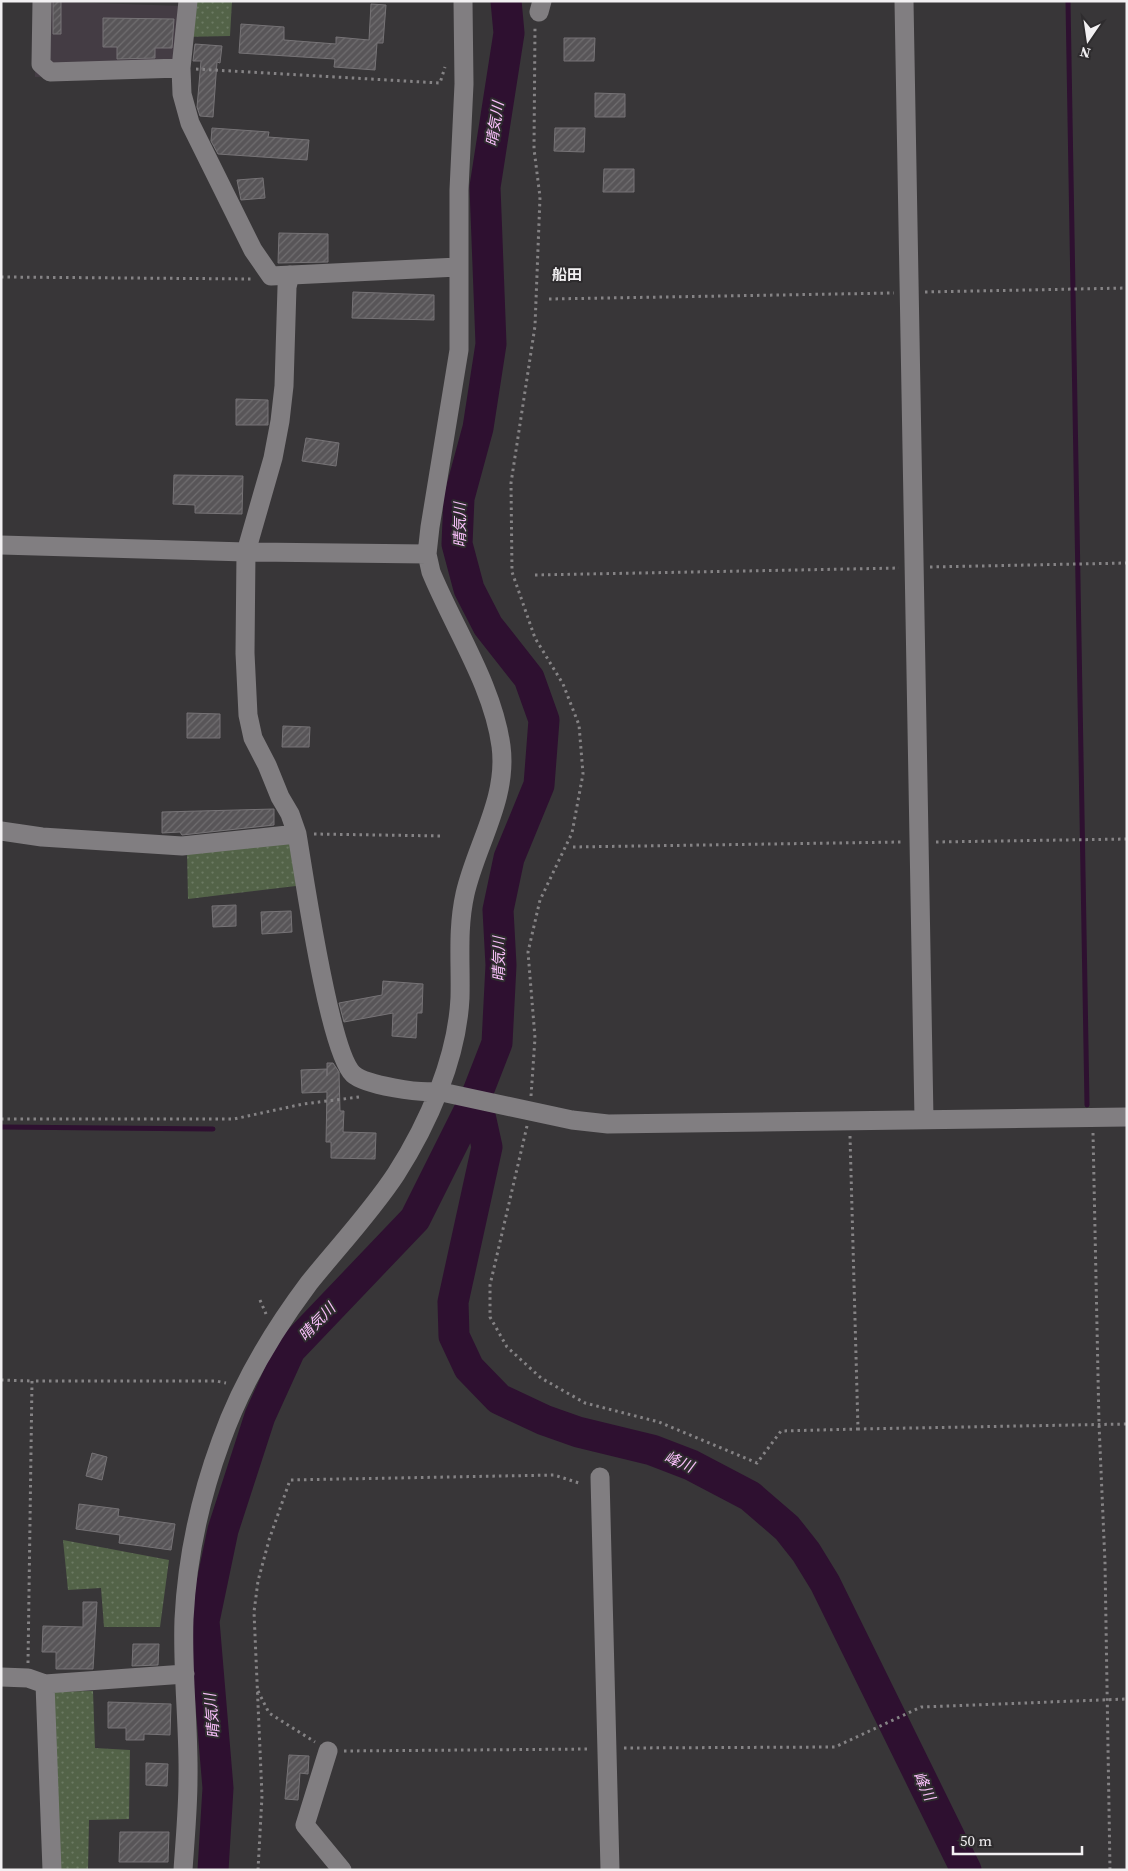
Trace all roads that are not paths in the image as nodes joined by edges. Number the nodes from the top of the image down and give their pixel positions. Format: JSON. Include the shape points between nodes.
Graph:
{"nodes":[{"id":1,"x":42,"y":1,"type":"edge"},
{"id":2,"x":188,"y":1,"type":"edge"},
{"id":3,"x":463,"y":1,"type":"edge"},
{"id":4,"x":904,"y":1,"type":"edge"},
{"id":5,"x":181,"y":68,"type":"junction"},
{"id":6,"x":458,"y":267,"type":"junction"},
{"id":7,"x":290,"y":276,"type":"junction"},
{"id":8,"x":1,"y":545,"type":"edge"},
{"id":9,"x":246,"y":552,"type":"junction"},
{"id":10,"x":427,"y":554,"type":"junction"},
{"id":11,"x":1,"y":831,"type":"edge"},
{"id":12,"x":297,"y":834,"type":"junction"},
{"id":13,"x":443,"y":1093,"type":"junction"},
{"id":14,"x":1127,"y":1117,"type":"edge"},
{"id":15,"x":924,"y":1120,"type":"junction"},
{"id":16,"x":600,"y":1483,"type":"road end"},
{"id":17,"x":185,"y":1674,"type":"junction"},
{"id":18,"x":1,"y":1677,"type":"edge"},
{"id":19,"x":37,"y":1681,"type":"junction"},
{"id":20,"x":328,"y":1751,"type":"road end"},
{"id":21,"x":52,"y":1870,"type":"edge"},
{"id":22,"x":183,"y":1870,"type":"edge"},
{"id":23,"x":342,"y":1870,"type":"edge"},
{"id":24,"x":610,"y":1870,"type":"edge"}],
"edges":[{"from":1,"to":5,"type":"street","via":[[41,64],[50,72]]},
{"from":2,"to":5,"type":"street"},
{"from":3,"to":6,"type":"street","via":[[464,84]]},
{"from":4,"to":15,"type":"street"},
{"from":5,"to":7,"type":"street","via":[[182,94],[190,123],[253,250],[271,276]]},
{"from":6,"to":7,"type":"street"},
{"from":6,"to":10,"type":"street","via":[[459,350]]},
{"from":7,"to":9,"type":"street","via":[[280,421],[273,458]]},
{"from":8,"to":9,"type":"street"},
{"from":9,"to":10,"type":"street"},
{"from":9,"to":12,"type":"street","via":[[248,716],[252,738],[267,764]]},
{"from":10,"to":13,"type":"street","via":[[445,606],[488,694],[502,752],[501,779],[493,811],[466,890],[460,918],[460,1000]]},
{"from":11,"to":12,"type":"street","via":[[42,837],[182,846]]},
{"from":12,"to":13,"type":"street","via":[[330,1015],[342,1061],[353,1075],[427,1093]]},
{"from":13,"to":15,"type":"street","via":[[572,1120],[608,1124]]},
{"from":13,"to":17,"type":"street","via":[[394,1177],[307,1287],[276,1332],[245,1387],[222,1439],[195,1528],[184,1620]]},
{"from":14,"to":15,"type":"street"},
{"from":16,"to":24,"type":"street"},
{"from":17,"to":19,"type":"street"},
{"from":17,"to":22,"type":"street","via":[[188,1782]]},
{"from":18,"to":19,"type":"street"},
{"from":19,"to":21,"type":"street"},
{"from":20,"to":23,"type":"street","via":[[305,1825]]}]}
